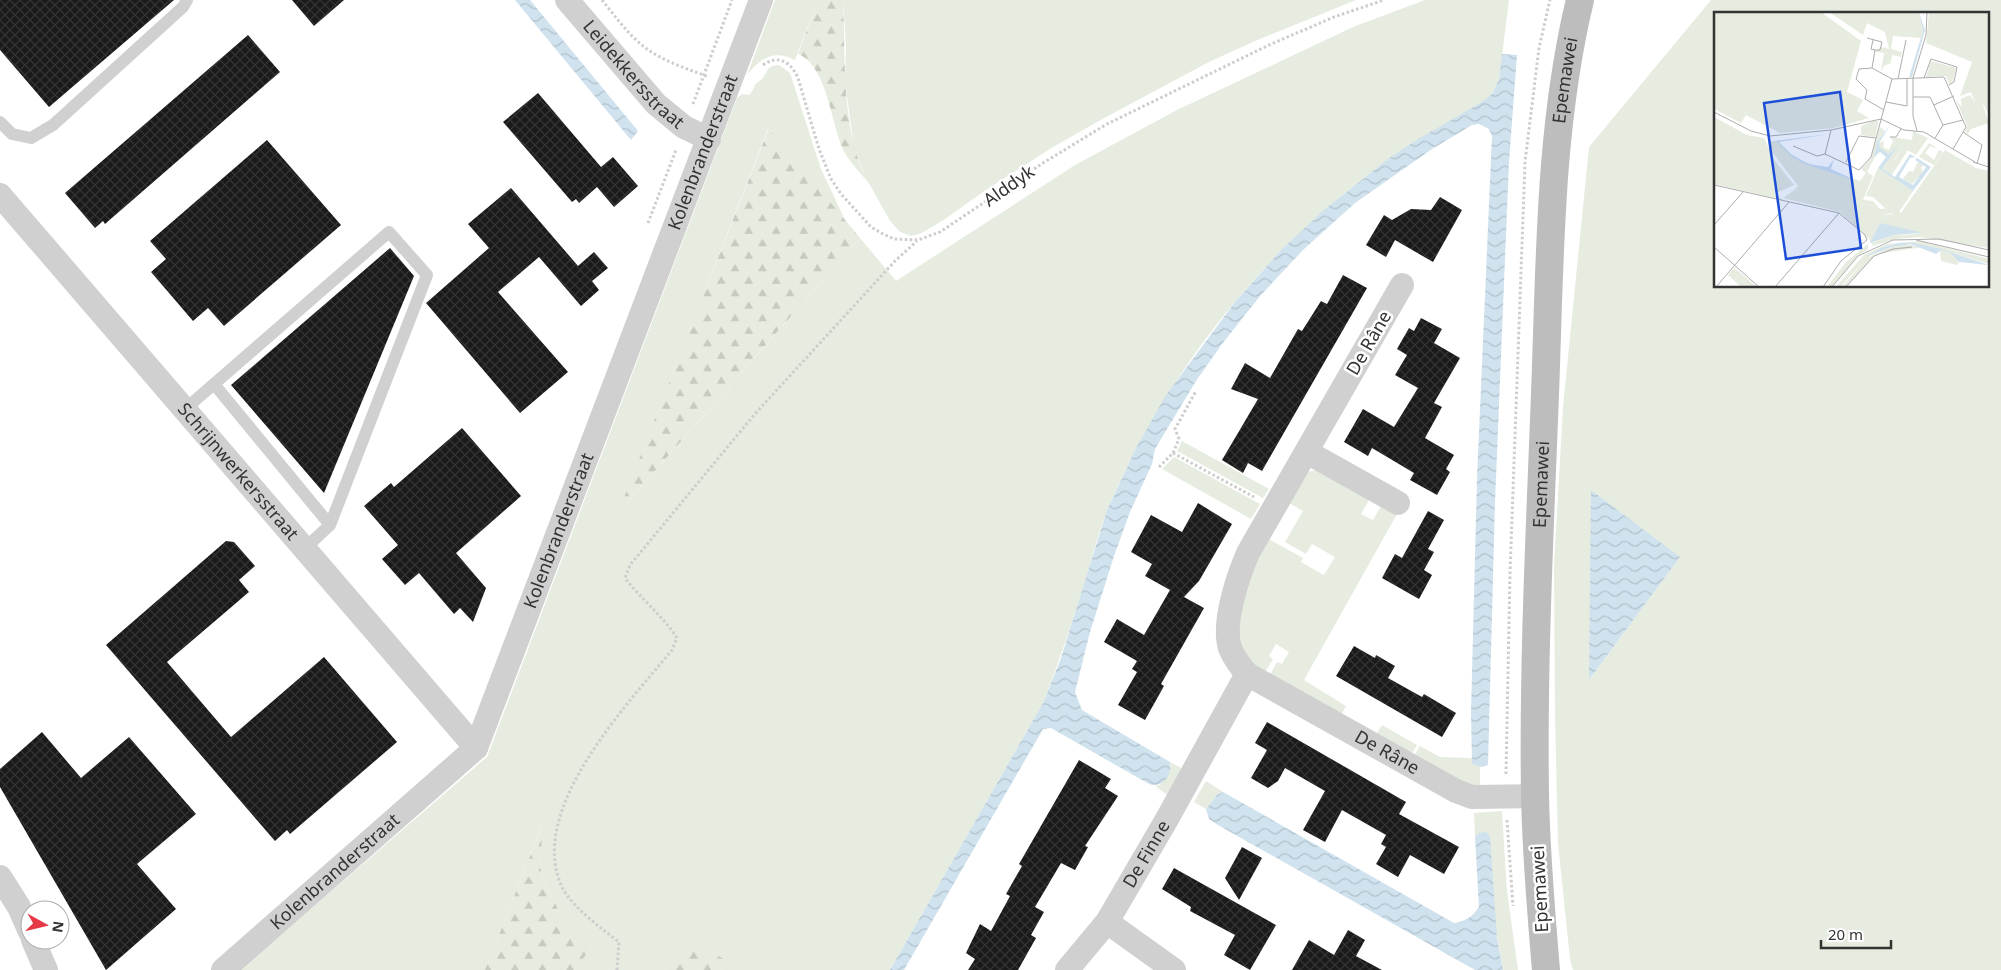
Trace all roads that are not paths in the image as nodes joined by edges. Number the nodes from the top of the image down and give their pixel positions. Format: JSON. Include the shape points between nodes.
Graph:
{"nodes":[{"id":1,"x":187,"y":0,"type":"edge"},
{"id":2,"x":567,"y":0,"type":"edge"},
{"id":3,"x":761,"y":0,"type":"edge"},
{"id":4,"x":1580,"y":0,"type":"edge"},
{"id":5,"x":0,"y":122,"type":"edge"},
{"id":6,"x":709,"y":139,"type":"junction"},
{"id":7,"x":0,"y":195,"type":"edge"},
{"id":8,"x":1402,"y":285,"type":"dead end"},
{"id":9,"x":214,"y":384,"type":"junction"},
{"id":10,"x":184,"y":410,"type":"junction"},
{"id":11,"x":1307,"y":452,"type":"junction"},
{"id":12,"x":1398,"y":503,"type":"dead end"},
{"id":13,"x":330,"y":525,"type":"junction"},
{"id":14,"x":304,"y":549,"type":"junction"},
{"id":15,"x":1248,"y":674,"type":"junction"},
{"id":16,"x":476,"y":748,"type":"junction"},
{"id":17,"x":1535,"y":796,"type":"junction"},
{"id":18,"x":0,"y":877,"type":"edge"},
{"id":19,"x":20,"y":909,"type":"edge"},
{"id":20,"x":1107,"y":922,"type":"junction"},
{"id":21,"x":37,"y":950,"type":"edge"},
{"id":22,"x":46,"y":970,"type":"edge"},
{"id":23,"x":223,"y":970,"type":"edge"},
{"id":24,"x":1067,"y":970,"type":"edge"},
{"id":25,"x":1174,"y":970,"type":"edge"},
{"id":26,"x":1546,"y":970,"type":"edge"}],
"edges":[{"from":1,"to":5,"type":"lane","via":[[53,125],[31,138],[12,134]]},
{"from":2,"to":6,"type":"street","name":"Leidekkersstraat","via":[[656,104],[684,127]]},
{"from":3,"to":6,"type":"street","name":"Kolenbranderstraat"},
{"from":4,"to":17,"type":"street","name":"Epemawei","via":[[1563,93],[1551,231],[1538,563]]},
{"from":6,"to":16,"type":"street","name":"Kolenbranderstraat"},
{"from":7,"to":10,"type":"street","name":"Schrijnwerkersstraat"},
{"from":8,"to":11,"type":"street","name":"De Râne"},
{"from":9,"to":10,"type":"lane"},
{"from":9,"to":13,"type":"lane"},
{"from":9,"to":13,"type":"lane","via":[[389,232],[426,275]]},
{"from":10,"to":14,"type":"street","name":"Schrijnwerkersstraat"},
{"from":11,"to":12,"type":"street"},
{"from":11,"to":15,"type":"street","name":"De Râne","via":[[1248,553],[1238,577],[1228,627],[1229,646]]},
{"from":13,"to":14,"type":"lane"},
{"from":14,"to":16,"type":"street","name":"Schrijnwerkersstraat"},
{"from":15,"to":17,"type":"street","name":"De Râne","via":[[1456,791],[1472,797]]},
{"from":15,"to":20,"type":"street","name":"De Finne"},
{"from":16,"to":23,"type":"street","name":"Kolenbranderstraat"},
{"from":17,"to":26,"type":"street","name":"Epemawei"},
{"from":18,"to":19,"type":"street"},
{"from":20,"to":24,"type":"street","name":"De Finne"},
{"from":20,"to":25,"type":"street"},
{"from":21,"to":22,"type":"street"}]}
